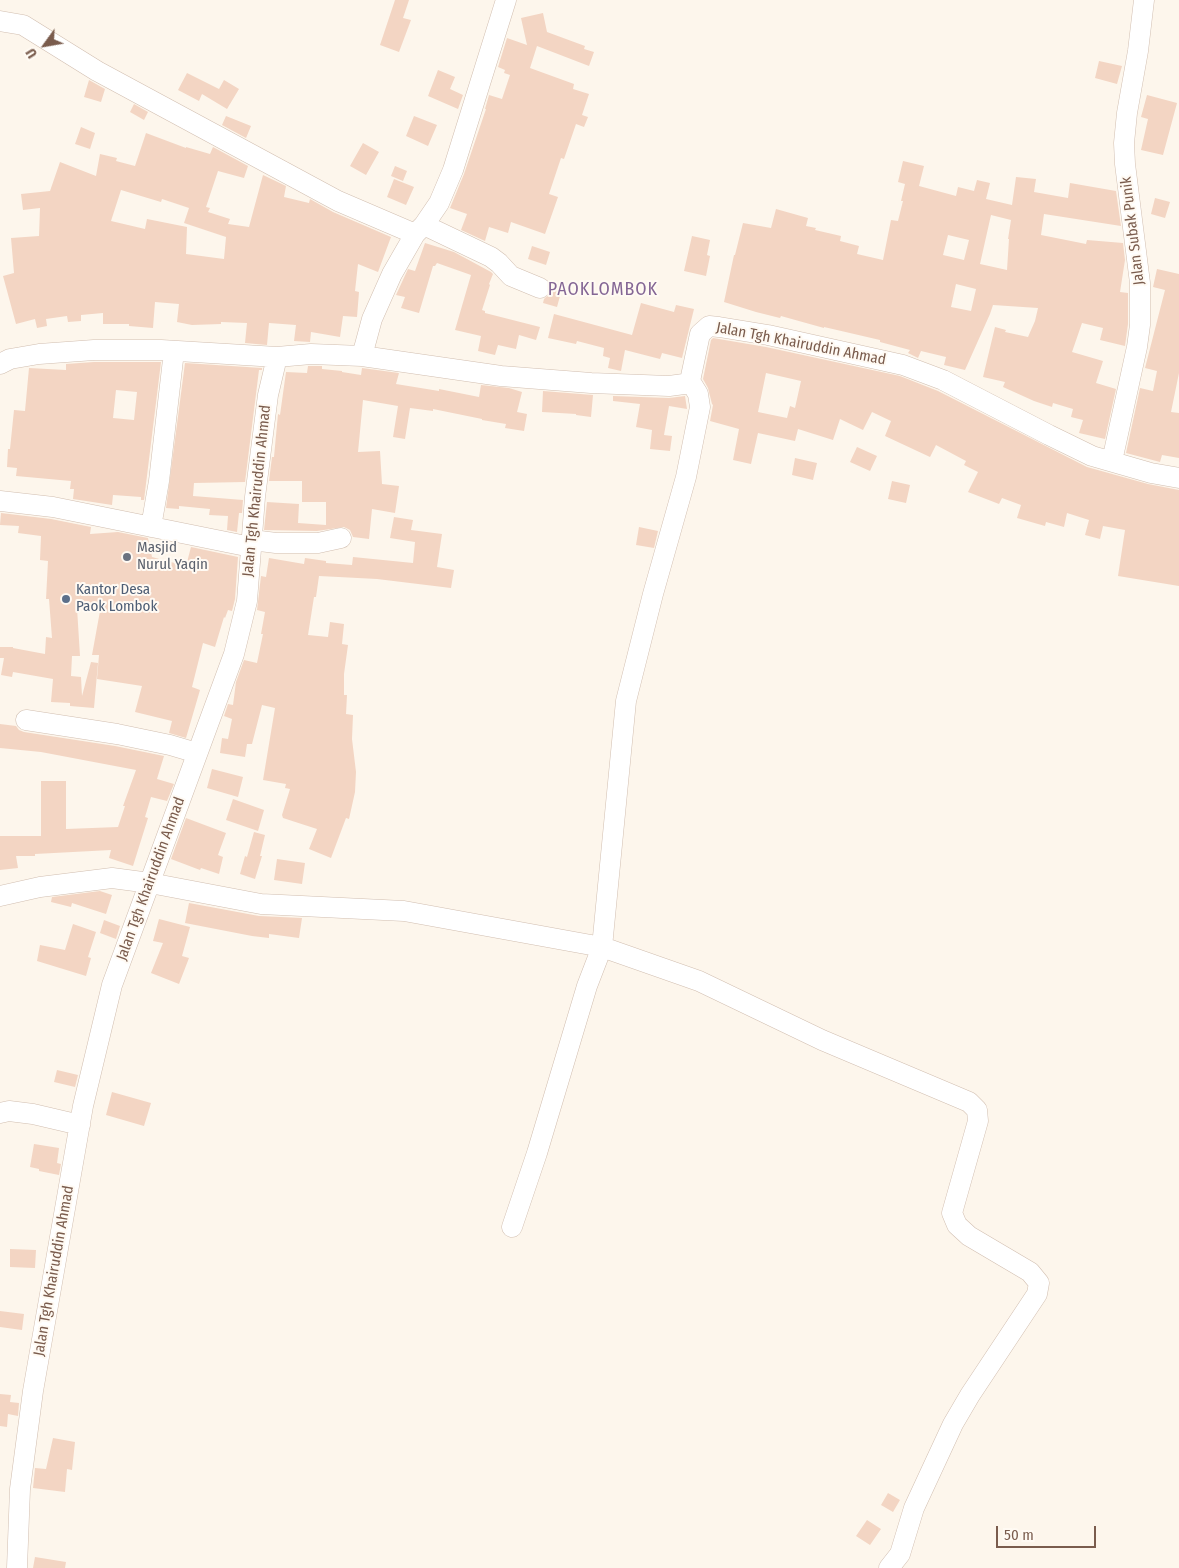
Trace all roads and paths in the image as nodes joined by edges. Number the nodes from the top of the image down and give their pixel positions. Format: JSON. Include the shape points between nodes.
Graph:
{"nodes":[{"id":1,"x":506,"y":0,"type":"edge"},
{"id":2,"x":1144,"y":0,"type":"edge"},
{"id":3,"x":0,"y":21,"type":"edge"},
{"id":4,"x":420,"y":230,"type":"junction"},
{"id":5,"x":540,"y":288,"type":"dead end"},
{"id":6,"x":174,"y":351,"type":"junction"},
{"id":7,"x":362,"y":356,"type":"junction"},
{"id":8,"x":277,"y":357,"type":"junction"},
{"id":9,"x":0,"y":364,"type":"edge"},
{"id":10,"x":690,"y":381,"type":"junction"},
{"id":11,"x":1112,"y":461,"type":"junction"},
{"id":12,"x":1179,"y":478,"type":"edge"},
{"id":13,"x":0,"y":501,"type":"edge"},
{"id":14,"x":151,"y":527,"type":"junction"},
{"id":15,"x":341,"y":538,"type":"dead end"},
{"id":16,"x":251,"y":543,"type":"junction"},
{"id":17,"x":26,"y":720,"type":"dead end"},
{"id":18,"x":197,"y":753,"type":"junction"},
{"id":19,"x":150,"y":883,"type":"junction"},
{"id":20,"x":0,"y":896,"type":"edge"},
{"id":21,"x":602,"y":947,"type":"junction"},
{"id":22,"x":0,"y":1113,"type":"edge"},
{"id":23,"x":80,"y":1125,"type":"junction"},
{"id":24,"x":512,"y":1227,"type":"dead end"},
{"id":25,"x":17,"y":1568,"type":"edge"},
{"id":26,"x":889,"y":1568,"type":"edge"}],
"edges":[{"from":1,"to":4,"type":"street","via":[[454,170],[439,203]]},
{"from":2,"to":11,"type":"street","name":"Jalan Subak Punik","via":[[1124,143],[1140,283],[1140,325]]},
{"from":3,"to":4,"type":"street","via":[[23,25],[97,71],[338,201]]},
{"from":4,"to":5,"type":"street","via":[[491,257],[511,276]]},
{"from":4,"to":7,"type":"street","via":[[392,274],[372,319]]},
{"from":6,"to":8,"type":"street"},
{"from":6,"to":9,"type":"street","via":[[94,350],[39,354]]},
{"from":6,"to":14,"type":"street"},
{"from":7,"to":8,"type":"street","via":[[311,354]]},
{"from":7,"to":10,"type":"street","via":[[501,376],[591,383],[669,386]]},
{"from":8,"to":16,"type":"street","name":"Jalan Tgh Khairuddin Ahmad","via":[[268,395]]},
{"from":10,"to":11,"type":"street","name":"Jalan Tgh Khairuddin Ahmad","via":[[700,334],[707,328],[768,335],[924,372],[1075,448]]},
{"from":10,"to":21,"type":"street","via":[[698,394],[700,408],[686,477],[626,701]]},
{"from":11,"to":12,"type":"street","name":"Jalan Tgh Khairuddin Ahmad"},
{"from":13,"to":14,"type":"street","via":[[53,507]]},
{"from":14,"to":16,"type":"street"},
{"from":15,"to":16,"type":"street","via":[[318,543]]},
{"from":16,"to":18,"type":"street","name":"Jalan Tgh Khairuddin Ahmad","via":[[246,601],[234,654]]},
{"from":17,"to":18,"type":"street","via":[[117,734]]},
{"from":18,"to":19,"type":"street","name":"Jalan Tgh Khairuddin Ahmad"},
{"from":19,"to":20,"type":"street","via":[[112,878]]},
{"from":19,"to":21,"type":"street","via":[[261,904],[404,911]]},
{"from":19,"to":23,"type":"street","name":"Jalan Tgh Khairuddin Ahmad","via":[[112,985]]},
{"from":21,"to":24,"type":"street"},
{"from":21,"to":26,"type":"street","via":[[699,980],[822,1040],[969,1102],[977,1110],[978,1121],[952,1213],[956,1225],[969,1236],[1030,1272],[1038,1283],[1037,1294],[954,1424],[914,1508],[900,1554]]},
{"from":22,"to":23,"type":"street","via":[[33,1114]]},
{"from":23,"to":25,"type":"street","name":"Jalan Tgh Khairuddin Ahmad","via":[[33,1391],[20,1489]]}]}
